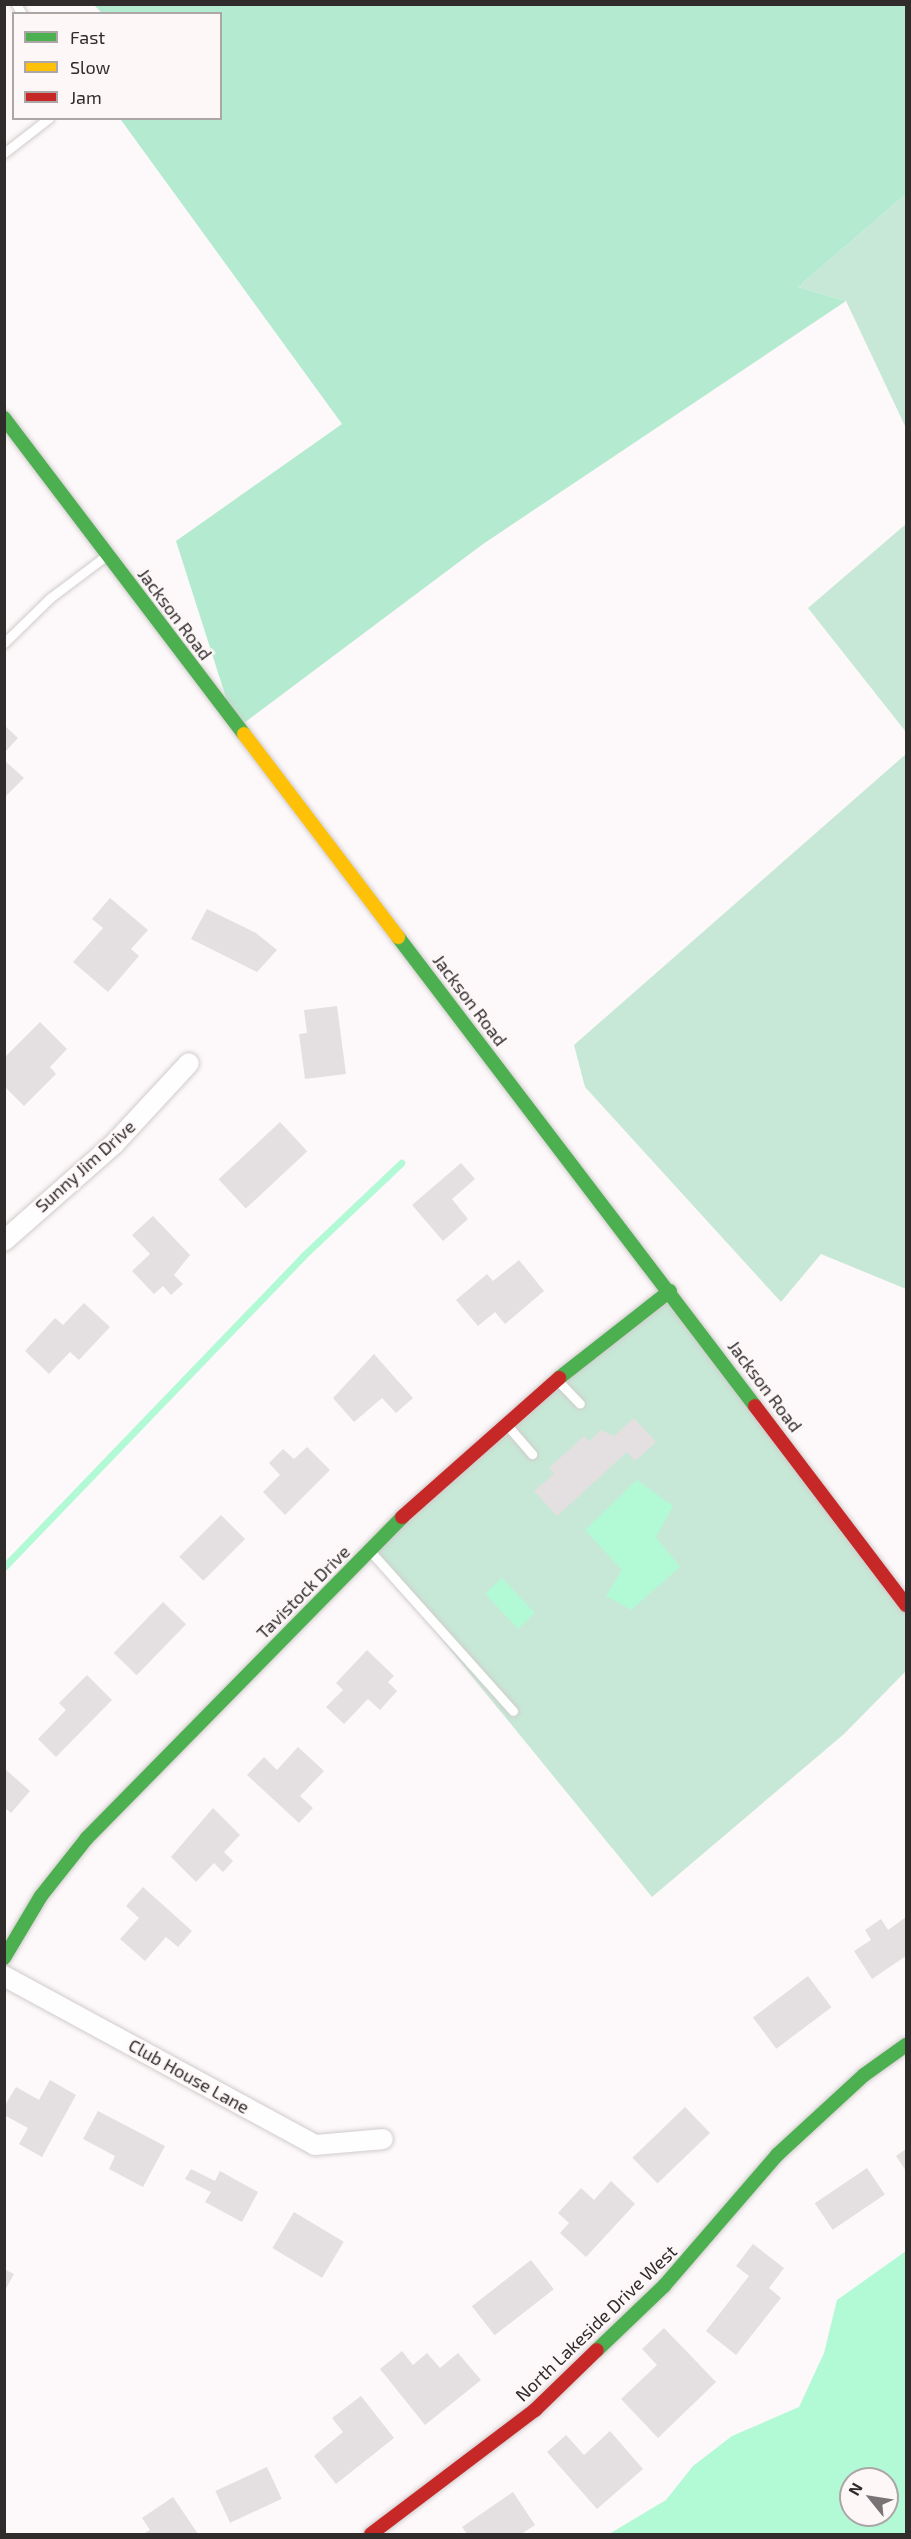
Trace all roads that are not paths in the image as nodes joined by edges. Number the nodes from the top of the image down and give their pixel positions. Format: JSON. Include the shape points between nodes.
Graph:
{"nodes":[{"id":1,"x":46,"y":120,"type":"edge"},
{"id":2,"x":4,"y":153,"type":"edge"},
{"id":3,"x":4,"y":418,"type":"edge"},
{"id":4,"x":108,"y":555,"type":"junction"},
{"id":5,"x":4,"y":643,"type":"edge"},
{"id":6,"x":189,"y":1063,"type":"dead end"},
{"id":7,"x":4,"y":1241,"type":"edge"},
{"id":8,"x":670,"y":1291,"type":"junction"},
{"id":9,"x":558,"y":1380,"type":"junction"},
{"id":10,"x":580,"y":1404,"type":"dead end"},
{"id":11,"x":504,"y":1422,"type":"junction"},
{"id":12,"x":532,"y":1454,"type":"dead end"},
{"id":13,"x":369,"y":1550,"type":"junction"},
{"id":14,"x":906,"y":1605,"type":"edge"},
{"id":15,"x":513,"y":1712,"type":"dead end"},
{"id":16,"x":4,"y":1958,"type":"edge"},
{"id":17,"x":4,"y":1976,"type":"edge"},
{"id":18,"x":906,"y":2045,"type":"edge"},
{"id":19,"x":383,"y":2139,"type":"dead end"},
{"id":20,"x":371,"y":2535,"type":"edge"}],
"edges":[{"from":1,"to":2,"type":"lane"},
{"from":3,"to":4,"type":"street","name":"Jackson Road"},
{"from":4,"to":5,"type":"lane","via":[[50,598]]},
{"from":4,"to":8,"type":"street","name":"Jackson Road"},
{"from":6,"to":7,"type":"street","name":"Sunny Jim Drive","via":[[114,1144]]},
{"from":8,"to":9,"type":"street","name":"Tavistock Drive"},
{"from":8,"to":14,"type":"street","name":"Jackson Road"},
{"from":9,"to":10,"type":"lane"},
{"from":9,"to":11,"type":"street","name":"Tavistock Drive"},
{"from":11,"to":12,"type":"lane"},
{"from":11,"to":13,"type":"street","name":"Tavistock Drive"},
{"from":13,"to":15,"type":"lane"},
{"from":13,"to":16,"type":"street","name":"Tavistock Drive","via":[[87,1838],[41,1896]]},
{"from":17,"to":19,"type":"street","name":"Club House Lane","via":[[315,2145]]},
{"from":18,"to":20,"type":"street","name":"North Lakeside Drive West","via":[[864,2075],[777,2155],[664,2286],[535,2410]]}]}
